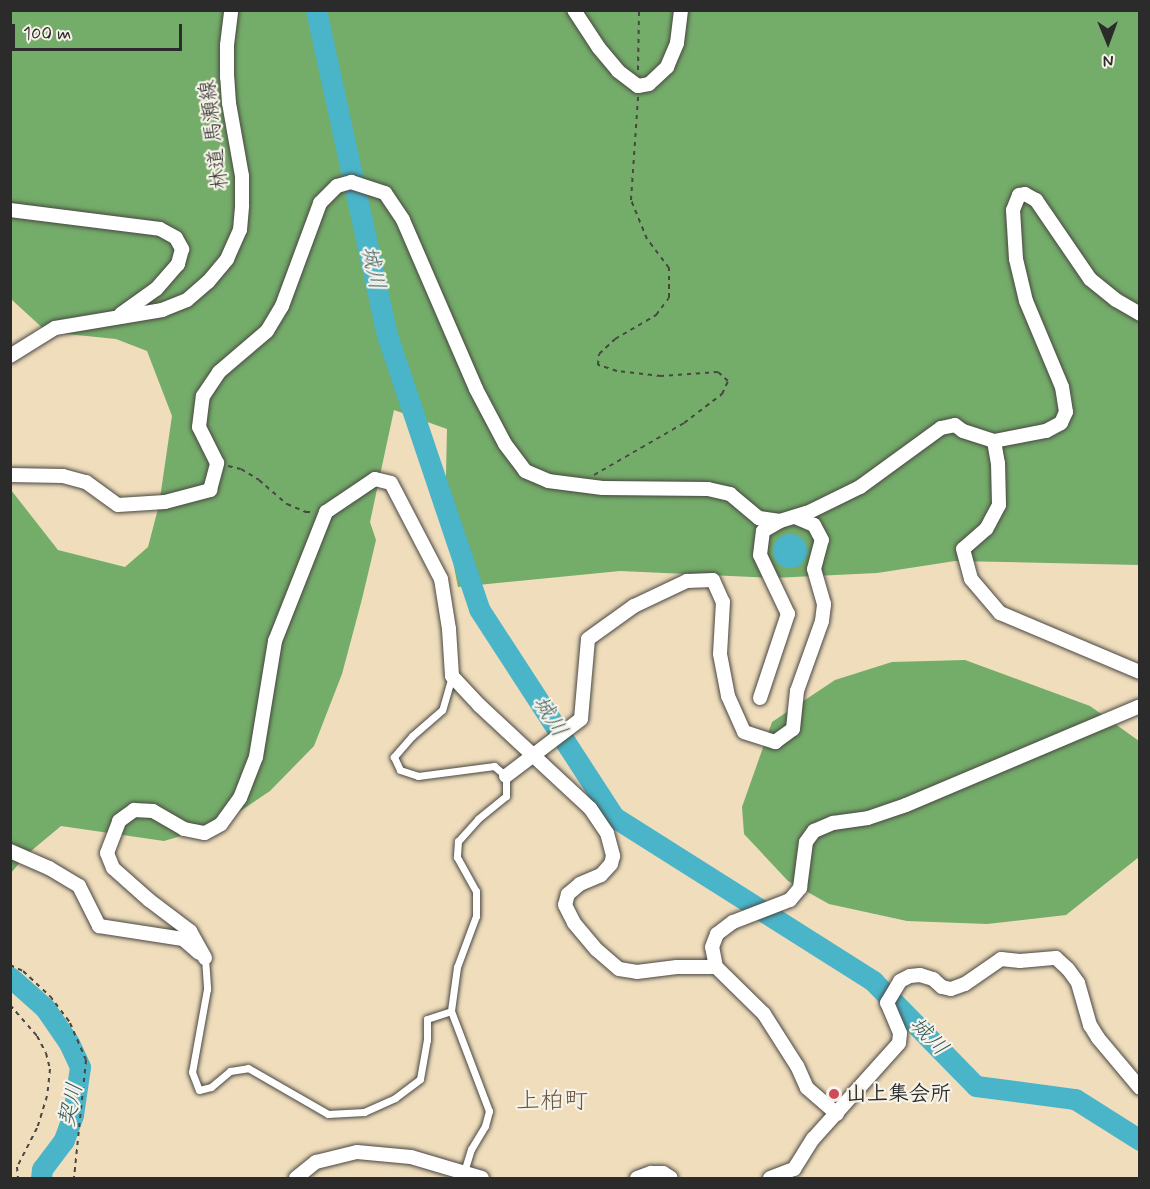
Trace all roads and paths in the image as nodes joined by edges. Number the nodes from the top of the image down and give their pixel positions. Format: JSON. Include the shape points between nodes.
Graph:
{"nodes":[{"id":1,"x":231,"y":10,"type":"edge"},
{"id":2,"x":574,"y":10,"type":"edge"},
{"id":3,"x":639,"y":10,"type":"edge"},
{"id":4,"x":681,"y":10,"type":"edge"},
{"id":5,"x":638,"y":86,"type":"junction"},
{"id":6,"x":10,"y":210,"type":"edge"},
{"id":7,"x":1140,"y":314,"type":"edge"},
{"id":8,"x":119,"y":316,"type":"junction"},
{"id":9,"x":10,"y":356,"type":"edge"},
{"id":10,"x":994,"y":441,"type":"junction"},
{"id":11,"x":217,"y":464,"type":"junction"},
{"id":12,"x":10,"y":475,"type":"edge"},
{"id":13,"x":591,"y":476,"type":"dead end"},
{"id":14,"x":326,"y":512,"type":"junction"},
{"id":15,"x":795,"y":517,"type":"junction"},
{"id":16,"x":780,"y":521,"type":"junction"},
{"id":17,"x":1140,"y":672,"type":"edge"},
{"id":18,"x":452,"y":676,"type":"junction"},
{"id":19,"x":760,"y":698,"type":"dead end"},
{"id":20,"x":1140,"y":706,"type":"edge"},
{"id":21,"x":534,"y":756,"type":"junction"},
{"id":22,"x":506,"y":776,"type":"junction"},
{"id":23,"x":10,"y":851,"type":"edge"},
{"id":24,"x":205,"y":958,"type":"junction"},
{"id":25,"x":10,"y":965,"type":"edge"},
{"id":26,"x":716,"y":967,"type":"junction"},
{"id":27,"x":10,"y":1005,"type":"edge"},
{"id":28,"x":451,"y":1011,"type":"junction"},
{"id":29,"x":1140,"y":1088,"type":"edge"},
{"id":30,"x":837,"y":1114,"type":"junction"},
{"id":31,"x":463,"y":1176,"type":"edge"},
{"id":32,"x":18,"y":1179,"type":"edge"},
{"id":33,"x":74,"y":1179,"type":"edge"},
{"id":34,"x":296,"y":1179,"type":"edge"},
{"id":35,"x":482,"y":1179,"type":"edge"},
{"id":36,"x":637,"y":1179,"type":"edge"},
{"id":37,"x":671,"y":1179,"type":"edge"},
{"id":38,"x":770,"y":1179,"type":"edge"}],
"edges":[{"from":1,"to":8,"type":"street","name":"林道 馬瀬線","via":[[227,77],[242,176],[240,230],[227,259],[187,300],[162,310]]},
{"from":2,"to":5,"type":"street","via":[[618,72]]},
{"from":3,"to":5,"type":"path"},
{"from":4,"to":5,"type":"street","via":[[677,44],[667,67],[649,84]]},
{"from":5,"to":13,"type":"path","via":[[631,200],[647,239],[669,268],[669,298],[656,315],[615,339],[599,354],[598,365],[661,376],[718,372],[728,381],[722,394],[684,423]]},
{"from":6,"to":8,"type":"street","via":[[160,230],[176,238],[182,249],[178,264],[156,289]]},
{"from":7,"to":10,"type":"street","via":[[1090,279],[1036,200],[1019,195],[1012,210],[1016,259],[1026,301],[1062,387],[1066,412],[1060,423],[1046,431]]},
{"from":8,"to":9,"type":"street","name":"林道 馬瀬線","via":[[55,328]]},
{"from":10,"to":15,"type":"street","via":[[955,425],[941,428],[860,487]]},
{"from":10,"to":17,"type":"street","via":[[999,505],[986,529],[963,549],[970,579],[1000,613]]},
{"from":11,"to":12,"type":"street","via":[[210,490],[165,502],[118,505],[86,482],[63,476]]},
{"from":11,"to":14,"type":"path","via":[[241,469],[287,504],[306,512]]},
{"from":11,"to":16,"type":"street","via":[[199,428],[203,396],[219,372],[267,331],[282,306],[320,203],[337,186],[351,182],[385,193],[403,220],[476,389],[505,444],[525,471],[548,481],[603,488],[708,489],[730,494],[759,518]]},
{"from":14,"to":18,"type":"street","via":[[375,479],[391,483],[441,579]]},
{"from":14,"to":24,"type":"street","via":[[275,642],[256,757],[240,798],[221,824],[205,833],[184,829],[153,811],[134,810],[119,821],[107,853],[113,868],[190,931]]},
{"from":15,"to":16,"type":"street"},
{"from":15,"to":21,"type":"street","via":[[814,525],[822,540],[814,569],[824,604],[822,621],[796,691],[794,729],[775,742],[744,732],[728,696],[720,654],[723,602],[713,580],[687,580],[634,606],[588,639],[581,719]]},
{"from":16,"to":19,"type":"street","via":[[764,531],[760,555],[788,614]]},
{"from":18,"to":21,"type":"street"},
{"from":18,"to":22,"type":"lane","via":[[442,710],[394,757],[400,770],[418,776],[494,766]]},
{"from":20,"to":26,"type":"street","via":[[906,805],[814,831],[806,842],[800,888],[783,905],[733,922],[717,934],[712,946]]},
{"from":21,"to":22,"type":"street"},
{"from":21,"to":26,"type":"street","via":[[590,808],[607,833],[613,856],[611,864],[568,894],[565,904],[574,923],[597,950],[619,969],[638,972]]},
{"from":22,"to":28,"type":"lane","via":[[506,796],[458,841],[456,857],[476,891],[476,916],[457,967]]},
{"from":23,"to":24,"type":"street","via":[[79,886],[99,926],[183,939]]},
{"from":24,"to":28,"type":"lane","via":[[207,989],[192,1072],[199,1090],[211,1087],[230,1071],[248,1068],[328,1114],[364,1112],[395,1098],[420,1079],[427,1019]]},
{"from":25,"to":33,"type":"path","via":[[23,971],[50,996],[70,1023],[86,1060]]},
{"from":26,"to":30,"type":"street","via":[[764,1014],[807,1088]]},
{"from":27,"to":32,"type":"path","via":[[37,1036],[50,1069],[47,1096],[37,1128],[17,1167]]},
{"from":28,"to":31,"type":"lane","via":[[489,1111]]},
{"from":29,"to":30,"type":"street","via":[[1098,1038],[1090,1025],[1078,983],[1056,958],[1001,959],[966,984],[951,989],[920,975],[900,981],[886,1004],[900,1033],[899,1043]]},
{"from":30,"to":38,"type":"street","via":[[813,1139],[794,1169]]},
{"from":31,"to":34,"type":"street","via":[[411,1157],[357,1152],[316,1161]]},
{"from":31,"to":35,"type":"street"},
{"from":36,"to":37,"type":"street","via":[[663,1173]]}]}
